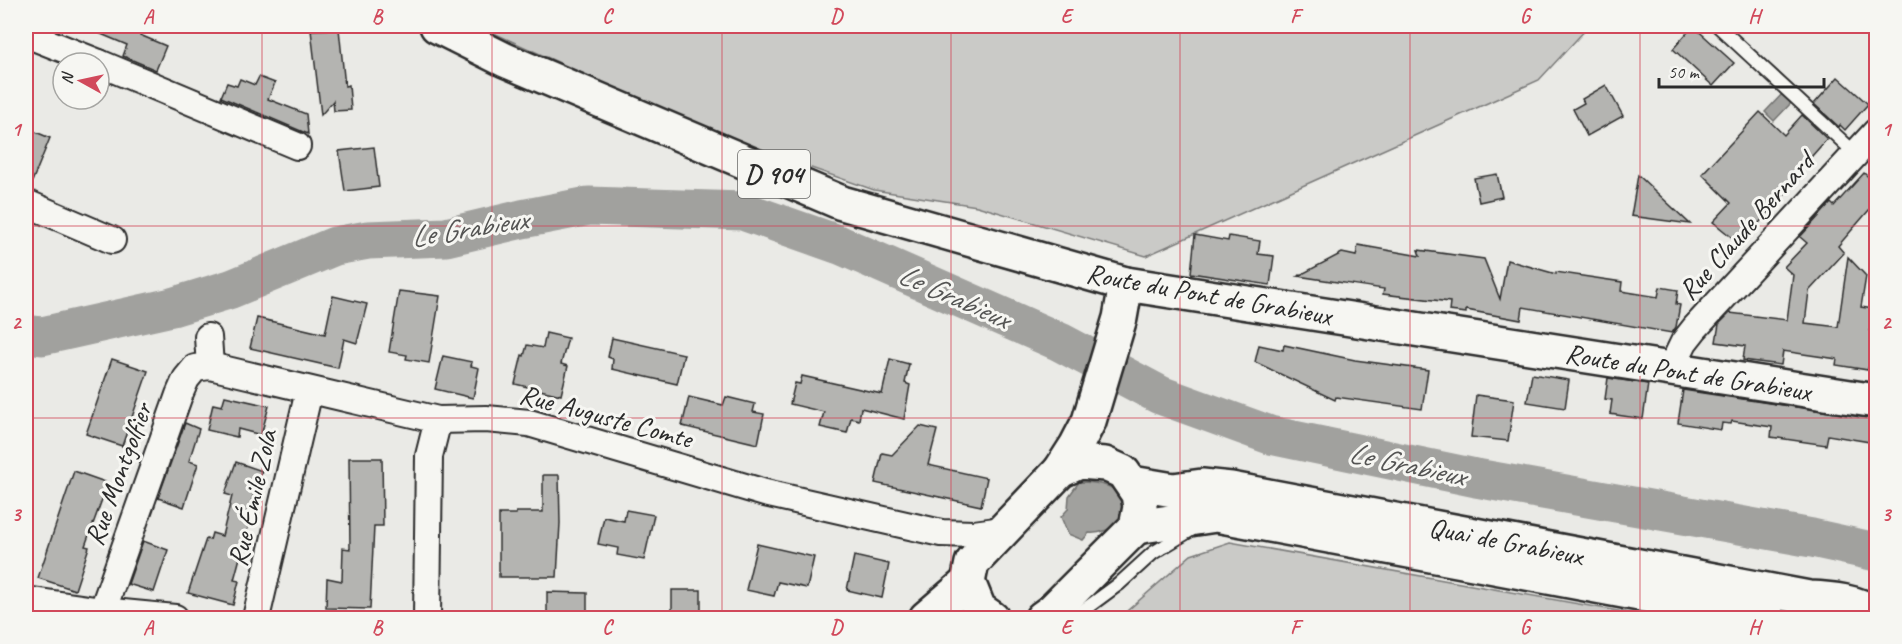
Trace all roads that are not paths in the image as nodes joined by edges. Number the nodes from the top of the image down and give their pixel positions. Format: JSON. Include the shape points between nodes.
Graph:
{"nodes":[{"id":1,"x":437,"y":26,"type":"edge"},
{"id":2,"x":1718,"y":26,"type":"edge"},
{"id":3,"x":26,"y":34,"type":"edge"},
{"id":4,"x":69,"y":51,"type":"edge"},
{"id":5,"x":111,"y":68,"type":"edge"},
{"id":6,"x":1876,"y":132,"type":"edge"},
{"id":7,"x":297,"y":146,"type":"dead end"},
{"id":8,"x":1855,"y":153,"type":"junction"},
{"id":9,"x":26,"y":203,"type":"edge"},
{"id":10,"x":112,"y":240,"type":"dead end"},
{"id":11,"x":1126,"y":284,"type":"junction"},
{"id":12,"x":208,"y":337,"type":"dead end"},
{"id":13,"x":210,"y":366,"type":"junction"},
{"id":14,"x":1671,"y":369,"type":"junction"},
{"id":15,"x":309,"y":391,"type":"junction"},
{"id":16,"x":1876,"y":401,"type":"edge"},
{"id":17,"x":438,"y":420,"type":"junction"},
{"id":18,"x":1089,"y":421,"type":"junction"},
{"id":19,"x":1105,"y":464,"type":"junction"},
{"id":20,"x":1060,"y":471,"type":"junction"},
{"id":21,"x":1132,"y":483,"type":"junction"},
{"id":22,"x":1232,"y":518,"type":"junction"},
{"id":23,"x":1136,"y":527,"type":"junction"},
{"id":24,"x":1004,"y":530,"type":"junction"},
{"id":25,"x":941,"y":533,"type":"junction"},
{"id":26,"x":1133,"y":572,"type":"junction"},
{"id":27,"x":978,"y":593,"type":"edge"},
{"id":28,"x":26,"y":600,"type":"edge"},
{"id":29,"x":1876,"y":614,"type":"edge"},
{"id":30,"x":101,"y":615,"type":"edge"},
{"id":31,"x":930,"y":616,"type":"edge"},
{"id":32,"x":1047,"y":616,"type":"edge"},
{"id":33,"x":175,"y":618,"type":"edge"},
{"id":34,"x":256,"y":618,"type":"edge"},
{"id":35,"x":427,"y":618,"type":"edge"},
{"id":36,"x":1768,"y":618,"type":"edge"}],
"edges":[{"from":1,"to":11,"type":"main road","name":"Route du Pont de Grabieux","number":"D 904","via":[[505,60],[842,203]]},
{"from":2,"to":8,"type":"lane"},
{"from":3,"to":4,"type":"street"},
{"from":5,"to":7,"type":"street"},
{"from":6,"to":8,"type":"street","name":"Rue Claude Bernard"},
{"from":8,"to":14,"type":"street","name":"Rue Claude Bernard","via":[[1695,328]]},
{"from":9,"to":10,"type":"street"},
{"from":11,"to":14,"type":"main road","name":"Route du Pont de Grabieux","number":"D 904"},
{"from":11,"to":18,"type":"main road","via":[[1120,318]]},
{"from":12,"to":13,"type":"street"},
{"from":13,"to":15,"type":"street","name":"Rue Auguste Comte"},
{"from":13,"to":30,"type":"street","name":"Rue Montgolfier","via":[[195,368],[186,379]]},
{"from":14,"to":16,"type":"main road","name":"Route du Pont de Grabieux","number":"D 904"},
{"from":15,"to":17,"type":"street","name":"Rue Auguste Comte"},
{"from":15,"to":34,"type":"street","name":"Rue Émile Zola"},
{"from":17,"to":25,"type":"street","name":"Rue Auguste Comte","via":[[529,423],[765,493]]},
{"from":17,"to":35,"type":"street","via":[[429,456]]},
{"from":18,"to":19,"type":"main road"},
{"from":18,"to":20,"type":"main road"},
{"from":19,"to":20,"type":"main road","via":[[1079,462]]},
{"from":19,"to":21,"type":"main road","via":[[1123,472]]},
{"from":20,"to":24,"type":"main road"},
{"from":21,"to":23,"type":"main road","via":[[1140,507]]},
{"from":21,"to":29,"type":"main road","name":"Quai de Grabieux","via":[[1173,490],[1202,486],[1231,489],[1809,598],[1847,601]]},
{"from":22,"to":23,"type":"main road","name":"Quai de Grabieux","via":[[1216,515]]},
{"from":22,"to":26,"type":"lane","via":[[1190,530],[1153,553]]},
{"from":22,"to":36,"type":"main road","name":"Quai de Grabieux"},
{"from":23,"to":26,"type":"lane"},
{"from":23,"to":32,"type":"main road"},
{"from":24,"to":25,"type":"street","name":"Rue Auguste Comte"},
{"from":24,"to":27,"type":"main road"},
{"from":25,"to":27,"type":"street","name":"Rue Auguste Comte","via":[[960,546]]},
{"from":26,"to":32,"type":"lane","via":[[1077,615]]},
{"from":27,"to":31,"type":"main road"},
{"from":28,"to":30,"type":"street"},
{"from":30,"to":33,"type":"street"}]}
